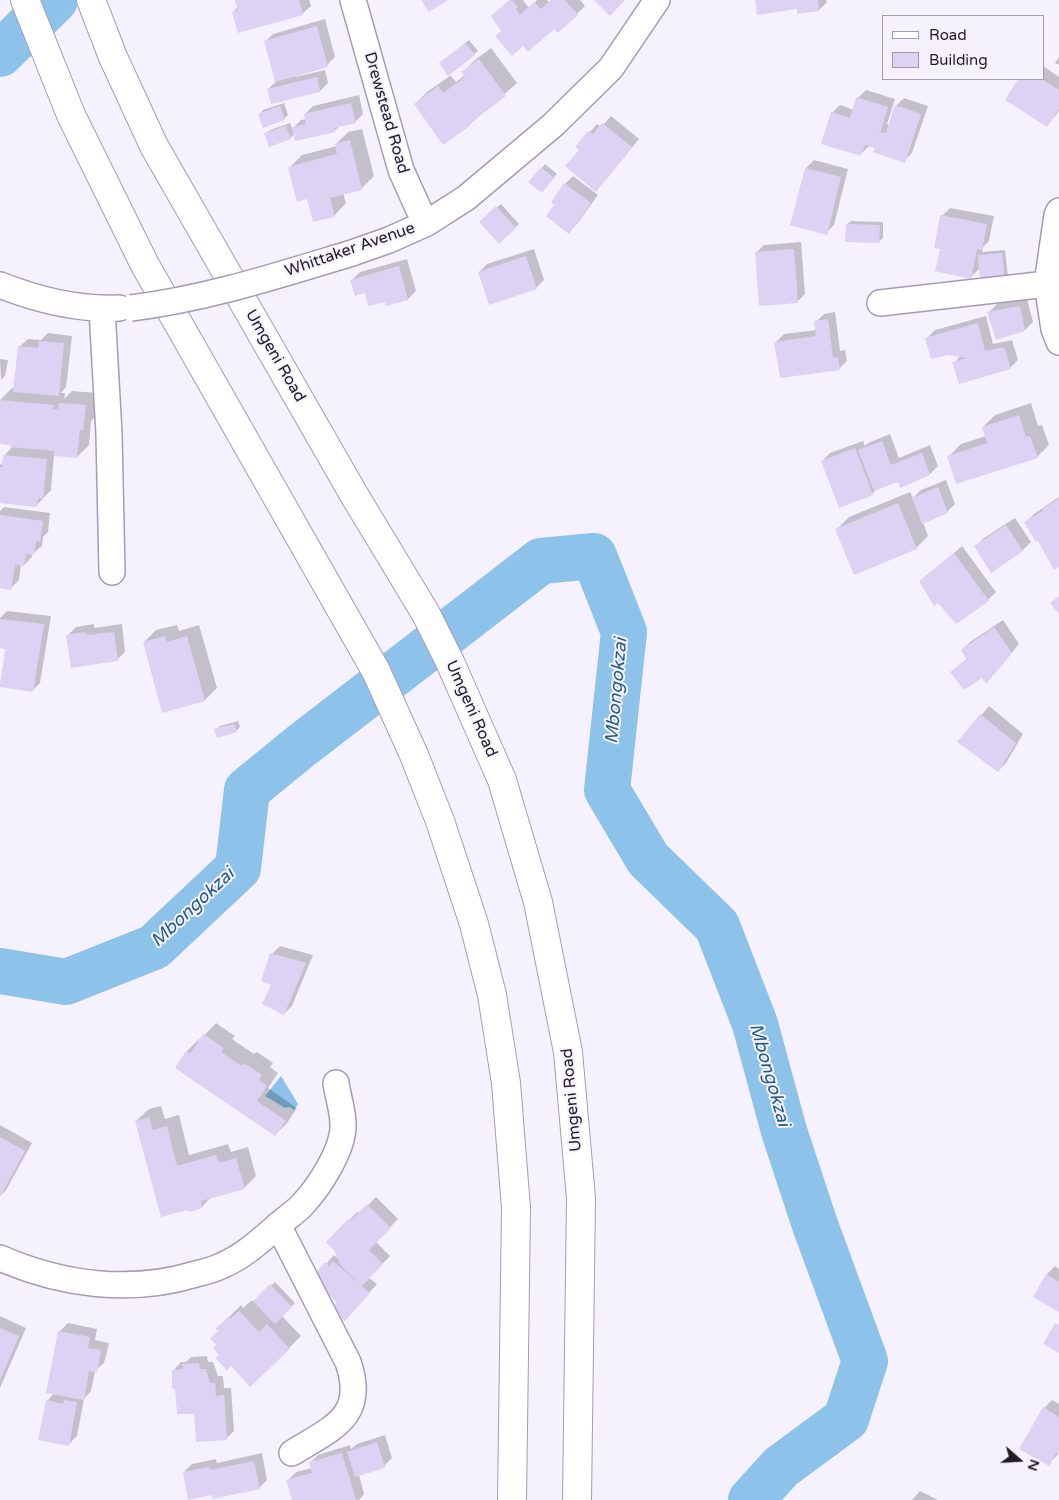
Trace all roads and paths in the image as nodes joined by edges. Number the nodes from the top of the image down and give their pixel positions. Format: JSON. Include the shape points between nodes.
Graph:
{"nodes":[{"id":1,"x":26,"y":0,"type":"edge"},
{"id":2,"x":91,"y":0,"type":"edge"},
{"id":3,"x":354,"y":0,"type":"edge"},
{"id":4,"x":657,"y":0,"type":"edge"},
{"id":5,"x":1059,"y":211,"type":"edge"},
{"id":6,"x":427,"y":224,"type":"junction"},
{"id":7,"x":1047,"y":284,"type":"junction"},
{"id":8,"x":0,"y":285,"type":"edge"},
{"id":9,"x":880,"y":303,"type":"dead end"},
{"id":10,"x":102,"y":309,"type":"junction"},
{"id":11,"x":1059,"y":342,"type":"edge"},
{"id":12,"x":112,"y":572,"type":"dead end"},
{"id":13,"x":336,"y":1083,"type":"dead end"},
{"id":14,"x":278,"y":1225,"type":"junction"},
{"id":15,"x":0,"y":1258,"type":"edge"},
{"id":16,"x":292,"y":1454,"type":"dead end"},
{"id":17,"x":512,"y":1500,"type":"edge"},
{"id":18,"x":577,"y":1500,"type":"edge"}],
"edges":[{"from":1,"to":17,"type":"highway","via":[[71,115],[145,265],[376,671],[440,820],[474,924],[492,995],[506,1083],[516,1208]]},
{"from":2,"to":18,"type":"highway","name":"Umgeni Road","via":[[154,146],[426,614],[505,790],[538,902],[568,1052],[580,1198]]},
{"from":3,"to":6,"type":"street","name":"Drewstead Road","via":[[401,170]]},
{"from":4,"to":6,"type":"street","name":"Whittaker Avenue","via":[[605,75],[553,125],[466,198]]},
{"from":5,"to":7,"type":"street"},
{"from":6,"to":10,"type":"street","name":"Whittaker Avenue","bridge":true,"via":[[352,253],[195,298],[158,306]]},
{"from":7,"to":9,"type":"street"},
{"from":7,"to":11,"type":"street"},
{"from":8,"to":10,"type":"street","name":"Whittaker Avenue","via":[[58,304]]},
{"from":10,"to":12,"type":"street"},
{"from":13,"to":14,"type":"street","via":[[344,1126],[339,1147],[324,1176],[302,1204]]},
{"from":14,"to":15,"type":"street","via":[[246,1253],[220,1267],[174,1281],[96,1285],[34,1272]]},
{"from":14,"to":16,"type":"street","via":[[348,1362],[354,1389],[346,1416],[332,1429]]}]}
